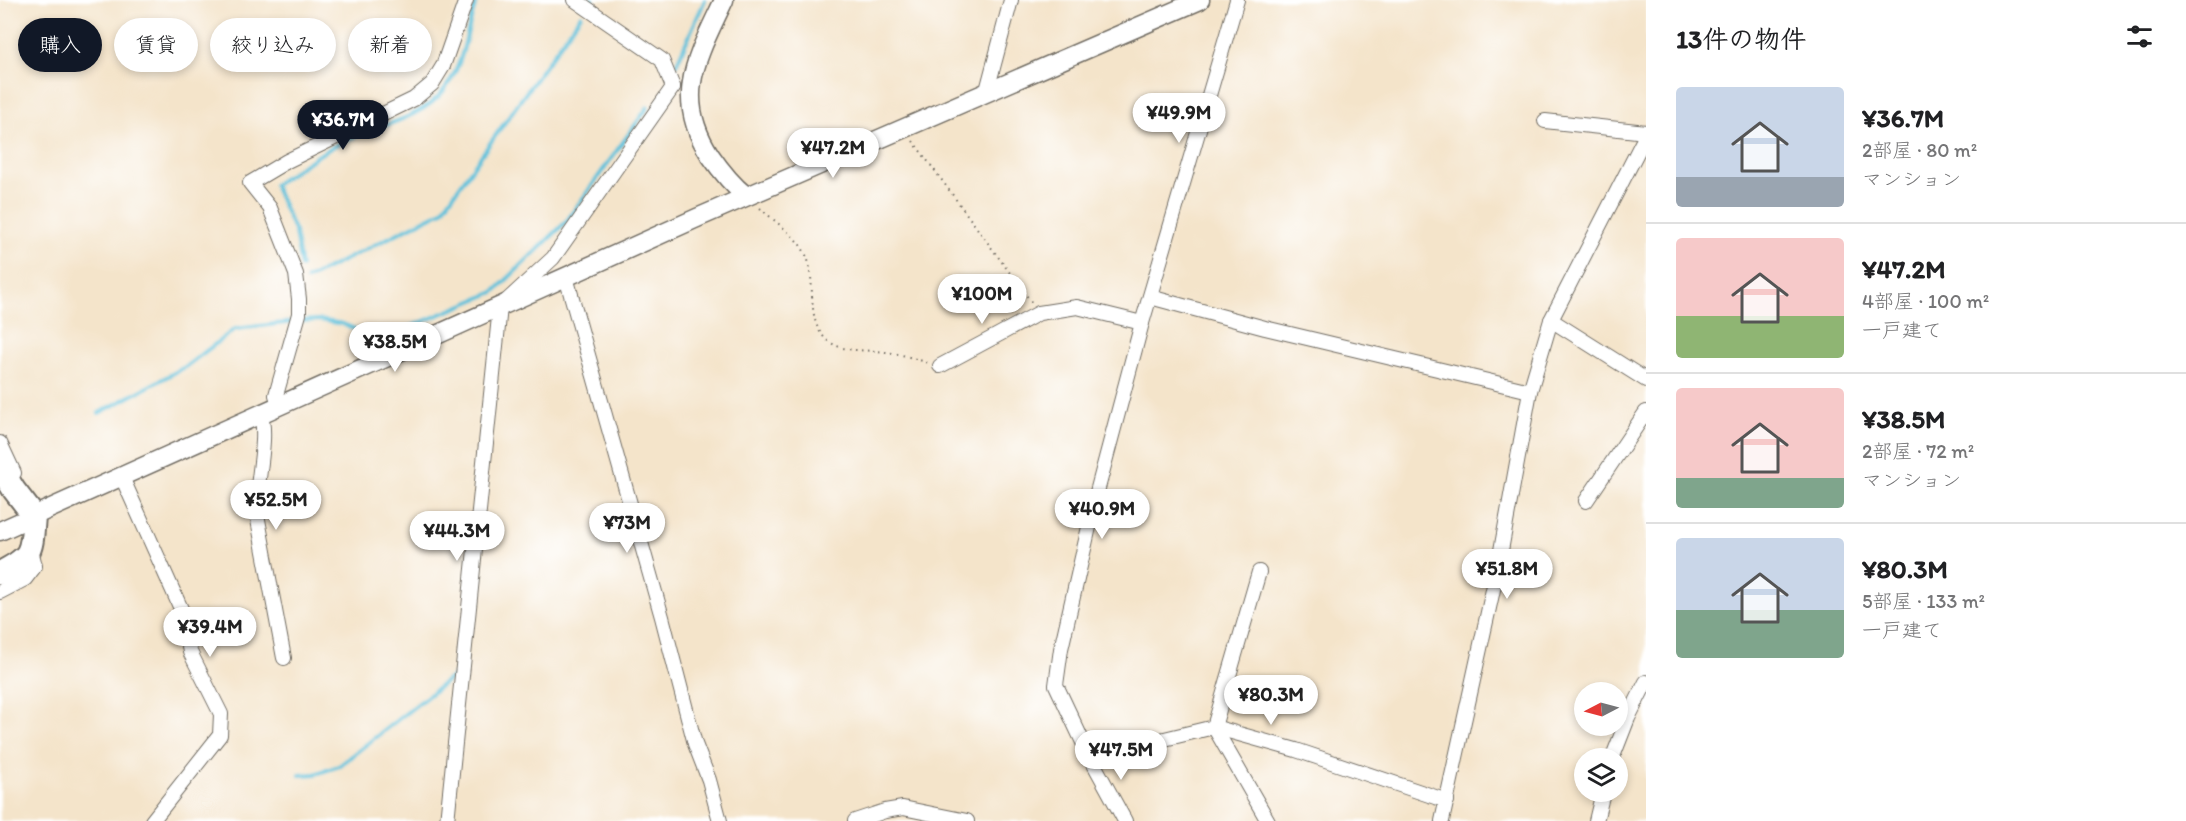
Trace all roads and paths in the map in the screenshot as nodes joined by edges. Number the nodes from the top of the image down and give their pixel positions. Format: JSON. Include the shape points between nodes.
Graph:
{"nodes":[{"id":1,"x":466,"y":0,"type":"edge"},
{"id":2,"x":576,"y":0,"type":"edge"},
{"id":3,"x":724,"y":0,"type":"edge"},
{"id":4,"x":1011,"y":0,"type":"edge"},
{"id":5,"x":1200,"y":0,"type":"edge"},
{"id":6,"x":1237,"y":0,"type":"edge"},
{"id":7,"x":682,"y":87,"type":"junction"},
{"id":8,"x":986,"y":94,"type":"junction"},
{"id":9,"x":1545,"y":121,"type":"dead end"},
{"id":10,"x":905,"y":129,"type":"junction"},
{"id":11,"x":1646,"y":133,"type":"edge"},
{"id":12,"x":746,"y":196,"type":"junction"},
{"id":13,"x":566,"y":277,"type":"junction"},
{"id":14,"x":1150,"y":297,"type":"junction"},
{"id":15,"x":500,"y":307,"type":"junction"},
{"id":16,"x":1039,"y":313,"type":"junction"},
{"id":17,"x":1551,"y":320,"type":"junction"},
{"id":18,"x":1142,"y":323,"type":"junction"},
{"id":19,"x":940,"y":366,"type":"joint"},
{"id":20,"x":1646,"y":380,"type":"edge"},
{"id":21,"x":1530,"y":391,"type":"junction"},
{"id":22,"x":279,"y":405,"type":"junction"},
{"id":23,"x":1646,"y":412,"type":"edge"},
{"id":24,"x":260,"y":413,"type":"junction"},
{"id":25,"x":0,"y":443,"type":"edge"},
{"id":26,"x":0,"y":467,"type":"edge"},
{"id":27,"x":121,"y":475,"type":"junction"},
{"id":28,"x":1586,"y":501,"type":"dead end"},
{"id":29,"x":34,"y":516,"type":"junction"},
{"id":30,"x":0,"y":531,"type":"edge"},
{"id":31,"x":31,"y":549,"type":"junction"},
{"id":32,"x":1259,"y":572,"type":"dead end"},
{"id":33,"x":0,"y":573,"type":"edge"},
{"id":34,"x":0,"y":592,"type":"edge"},
{"id":35,"x":284,"y":658,"type":"dead end"},
{"id":36,"x":1646,"y":682,"type":"edge"},
{"id":37,"x":1214,"y":727,"type":"junction"},
{"id":38,"x":1616,"y":748,"type":"edge"},
{"id":39,"x":1090,"y":757,"type":"junction"},
{"id":40,"x":1447,"y":801,"type":"junction"},
{"id":41,"x":1601,"y":802,"type":"edge"},
{"id":42,"x":925,"y":817,"type":"edge"},
{"id":43,"x":152,"y":821,"type":"edge"},
{"id":44,"x":447,"y":821,"type":"edge"},
{"id":45,"x":720,"y":821,"type":"edge"},
{"id":46,"x":855,"y":821,"type":"edge"},
{"id":47,"x":967,"y":821,"type":"edge"},
{"id":48,"x":1125,"y":821,"type":"edge"},
{"id":49,"x":1268,"y":821,"type":"edge"},
{"id":50,"x":1442,"y":821,"type":"edge"},
{"id":51,"x":1596,"y":821,"type":"edge"}],
"edges":[{"from":1,"to":22,"type":"street","via":[[443,66],[432,84],[414,99],[250,183],[270,208],[296,274],[297,320],[276,395]]},
{"from":2,"to":7,"type":"street","via":[[662,60]]},
{"from":3,"to":7,"type":"street"},
{"from":4,"to":8,"type":"street"},
{"from":5,"to":8,"type":"street"},
{"from":6,"to":14,"type":"street"},
{"from":7,"to":12,"type":"street","via":[[699,136],[722,171]]},
{"from":7,"to":15,"type":"street","via":[[553,258]]},
{"from":8,"to":10,"type":"street"},
{"from":9,"to":11,"type":"street"},
{"from":10,"to":12,"type":"street"},
{"from":10,"to":16,"type":"path"},
{"from":11,"to":17,"type":"street"},
{"from":12,"to":13,"type":"street"},
{"from":12,"to":19,"type":"path","via":[[805,252],[811,266],[815,319],[831,343],[849,350],[885,352]]},
{"from":13,"to":15,"type":"street"},
{"from":13,"to":45,"type":"street","via":[[694,744]]},
{"from":14,"to":18,"type":"street"},
{"from":14,"to":21,"type":"street"},
{"from":15,"to":22,"type":"street"},
{"from":15,"to":44,"type":"street"},
{"from":16,"to":18,"type":"street","via":[[1077,307]]},
{"from":16,"to":19,"type":"street"},
{"from":17,"to":20,"type":"street"},
{"from":17,"to":21,"type":"street"},
{"from":18,"to":39,"type":"street","via":[[1097,492],[1056,685]]},
{"from":21,"to":40,"type":"street","via":[[1498,567]]},
{"from":22,"to":24,"type":"street"},
{"from":23,"to":28,"type":"street"},
{"from":24,"to":27,"type":"street"},
{"from":24,"to":35,"type":"street","via":[[263,435],[256,509]]},
{"from":25,"to":29,"type":"street"},
{"from":26,"to":29,"type":"highway"},
{"from":27,"to":29,"type":"street"},
{"from":27,"to":43,"type":"street","via":[[182,611],[190,652],[221,714],[220,735]]},
{"from":29,"to":30,"type":"street"},
{"from":29,"to":31,"type":"highway"},
{"from":31,"to":33,"type":"highway","via":[[20,562]]},
{"from":31,"to":34,"type":"street","via":[[35,566],[25,579]]},
{"from":32,"to":37,"type":"street"},
{"from":36,"to":38,"type":"street"},
{"from":37,"to":39,"type":"street"},
{"from":37,"to":40,"type":"street"},
{"from":37,"to":49,"type":"street"},
{"from":39,"to":48,"type":"street"},
{"from":40,"to":50,"type":"street"},
{"from":41,"to":51,"type":"street"},
{"from":42,"to":46,"type":"street","via":[[903,808]]},
{"from":42,"to":47,"type":"street"}]}
